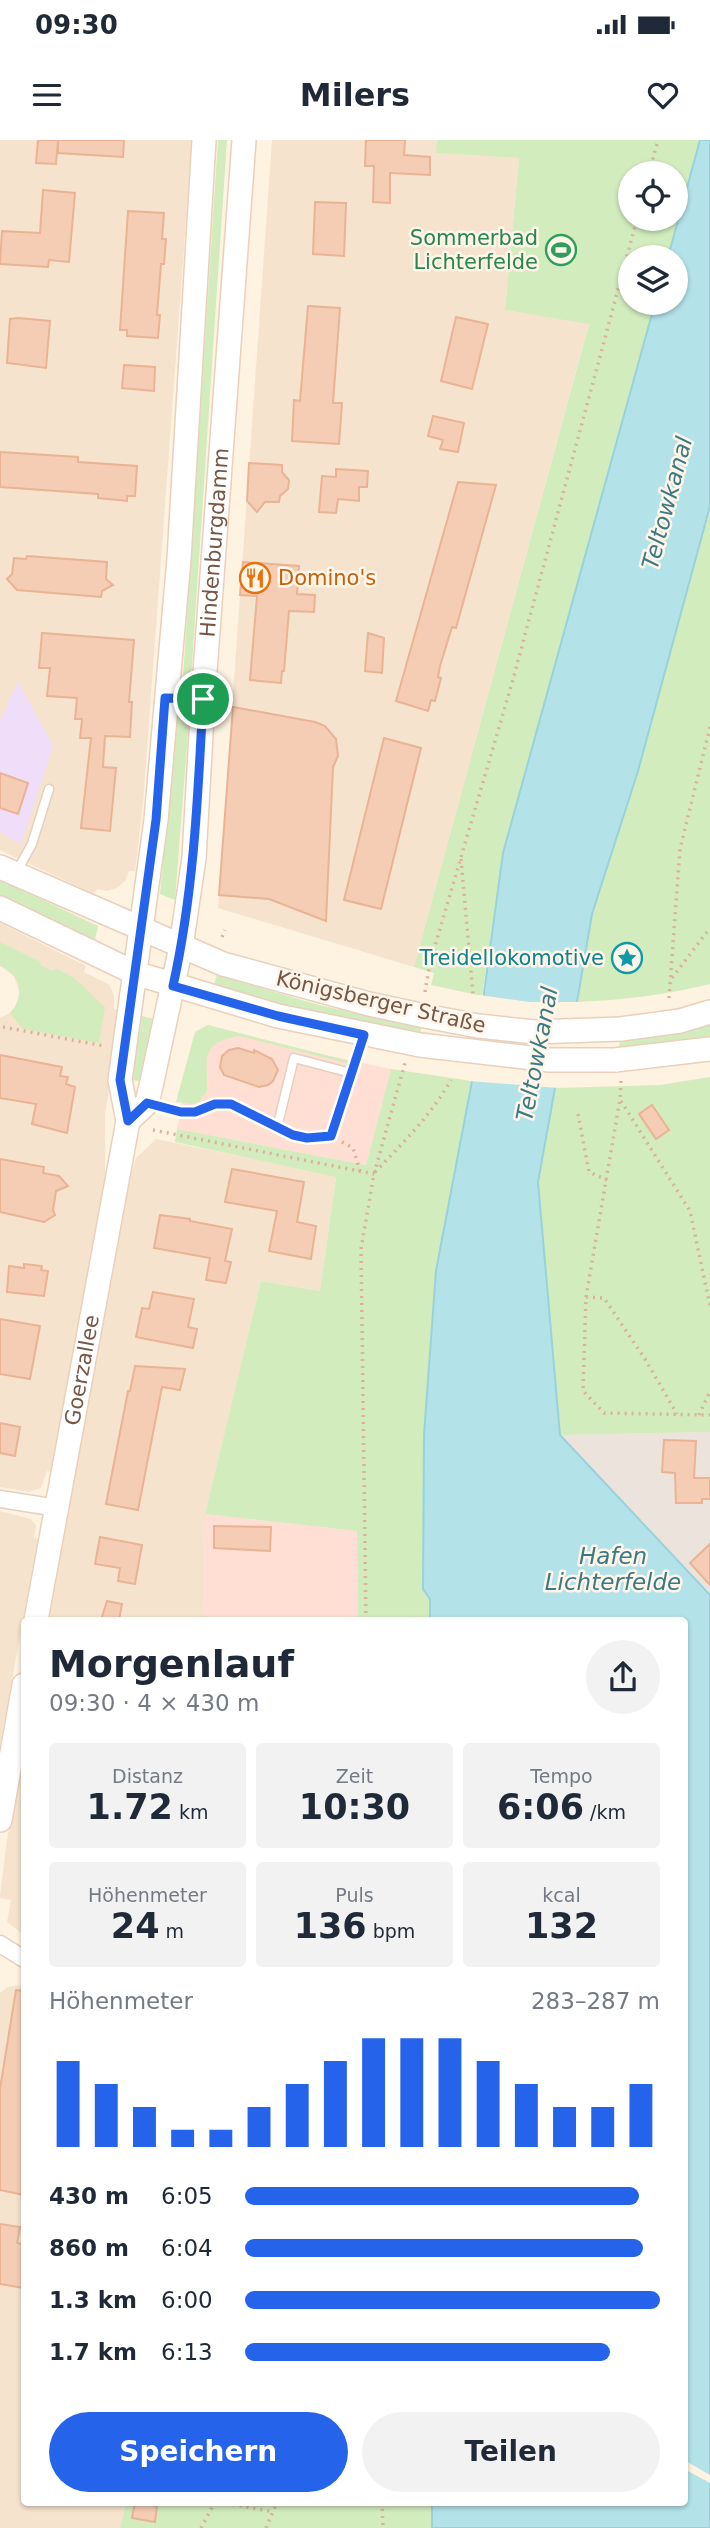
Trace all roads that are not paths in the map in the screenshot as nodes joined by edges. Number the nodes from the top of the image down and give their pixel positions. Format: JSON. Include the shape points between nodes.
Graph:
{"nodes":[{"id":1,"x":204,"y":140,"type":"edge"},
{"id":2,"x":244,"y":140,"type":"edge"},
{"id":3,"x":165,"y":698,"type":"junction"},
{"id":4,"x":203,"y":699,"type":"junction"},
{"id":5,"x":49,"y":789,"type":"dead end"},
{"id":6,"x":8,"y":870,"type":"edge"},
{"id":7,"x":0,"y":908,"type":"edge"},
{"id":8,"x":142,"y":930,"type":"junction"},
{"id":9,"x":181,"y":947,"type":"junction"},
{"id":10,"x":135,"y":973,"type":"junction"},
{"id":11,"x":173,"y":986,"type":"junction"},
{"id":12,"x":710,"y":1012,"type":"edge"},
{"id":13,"x":364,"y":1035,"type":"junction"},
{"id":14,"x":710,"y":1049,"type":"edge"},
{"id":15,"x":351,"y":1073,"type":"junction"},
{"id":16,"x":147,"y":1103,"type":"junction"},
{"id":17,"x":128,"y":1121,"type":"junction"},
{"id":18,"x":276,"y":1128,"type":"junction"},
{"id":19,"x":0,"y":1499,"type":"edge"},
{"id":20,"x":57,"y":1508,"type":"junction"},
{"id":21,"x":37,"y":1617,"type":"edge"},
{"id":22,"x":21,"y":1702,"type":"edge"},
{"id":23,"x":0,"y":1820,"type":"edge"},
{"id":24,"x":0,"y":1944,"type":"edge"},
{"id":25,"x":21,"y":1957,"type":"edge"}],
"edges":[{"from":1,"to":3,"type":"main road","name":"Hindenburgdamm","via":[[179,559]]},
{"from":2,"to":4,"type":"main road","name":"Hindenburgdamm"},
{"from":3,"to":4,"type":"lane"},
{"from":3,"to":8,"type":"main road","name":"Hindenburgdamm"},
{"from":4,"to":9,"type":"main road","name":"Hindenburgdamm","via":[[194,858]]},
{"from":5,"to":6,"type":"lane","via":[[32,844]]},
{"from":6,"to":8,"type":"main road","name":"Königsberger Straße"},
{"from":7,"to":10,"type":"main road","name":"Königsberger Straße"},
{"from":8,"to":9,"type":"main road","name":"Königsberger Straße"},
{"from":8,"to":10,"type":"main road","name":"Hindenburgdamm"},
{"from":9,"to":11,"type":"main road","name":"Hindenburgdamm"},
{"from":9,"to":12,"type":"main road","name":"Königsberger Straße","bridge":true,"via":[[223,964],[369,1004],[478,1026],[534,1032],[621,1029]]},
{"from":10,"to":11,"type":"main road","name":"Königsberger Straße"},
{"from":10,"to":17,"type":"main road","name":"Goerzallee","via":[[120,1080]]},
{"from":11,"to":13,"type":"main road","name":"Königsberger Straße"},
{"from":11,"to":16,"type":"main road"},
{"from":13,"to":14,"type":"main road","name":"Königsberger Straße","bridge":true,"via":[[618,1070]]},
{"from":13,"to":15,"type":"lane"},
{"from":15,"to":18,"type":"lane","via":[[331,1136],[307,1138]]},
{"from":15,"to":18,"type":"lane","via":[[294,1058]]},
{"from":16,"to":17,"type":"main road"},
{"from":16,"to":18,"type":"lane","via":[[181,1112],[231,1104]]},
{"from":17,"to":20,"type":"main road","name":"Goerzallee"},
{"from":19,"to":20,"type":"street"},
{"from":20,"to":21,"type":"main road","name":"Goerzallee"},
{"from":22,"to":23,"type":"main road"},
{"from":24,"to":25,"type":"street"}]}
